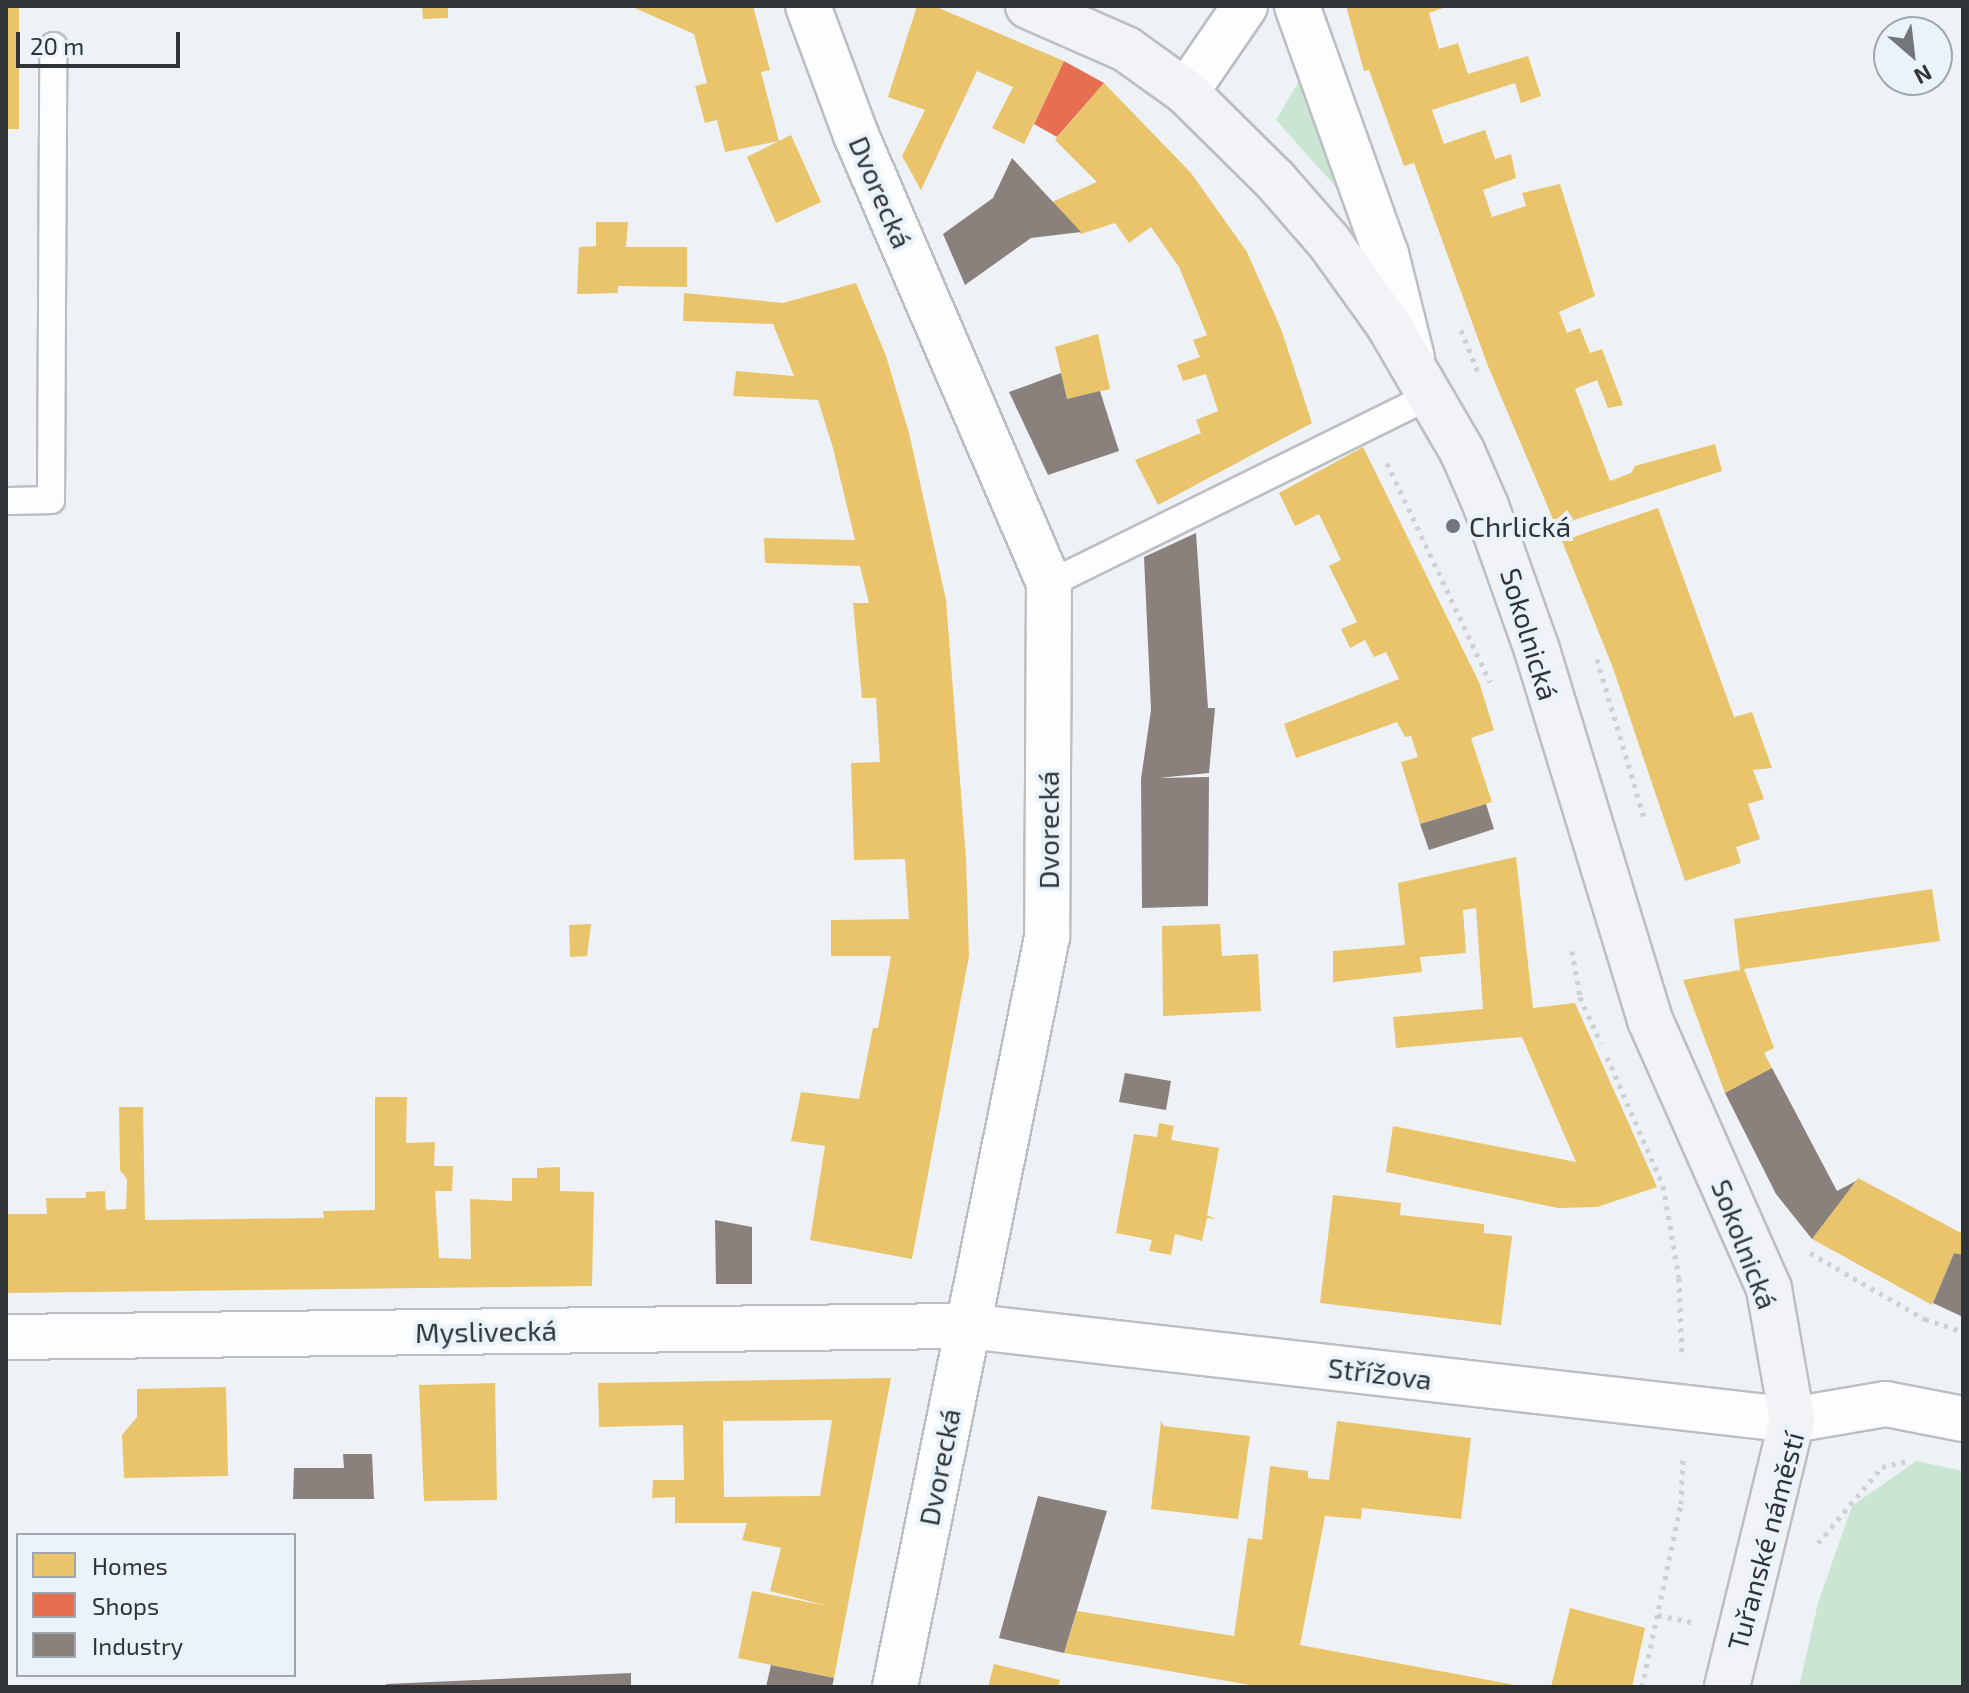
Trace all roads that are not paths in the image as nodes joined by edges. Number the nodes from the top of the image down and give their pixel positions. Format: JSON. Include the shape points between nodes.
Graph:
{"nodes":[{"id":1,"x":808,"y":6,"type":"edge"},
{"id":2,"x":1028,"y":6,"type":"edge"},
{"id":3,"x":1245,"y":6,"type":"edge"},
{"id":4,"x":1297,"y":6,"type":"edge"},
{"id":5,"x":53,"y":46,"type":"dead end"},
{"id":6,"x":1186,"y":92,"type":"junction"},
{"id":7,"x":1423,"y":380,"type":"junction"},
{"id":8,"x":6,"y":501,"type":"edge"},
{"id":9,"x":1049,"y":584,"type":"junction"},
{"id":10,"x":967,"y":1326,"type":"junction"},
{"id":11,"x":6,"y":1337,"type":"edge"},
{"id":12,"x":1963,"y":1419,"type":"edge"},
{"id":13,"x":1792,"y":1420,"type":"junction"},
{"id":14,"x":895,"y":1687,"type":"edge"},
{"id":15,"x":1727,"y":1687,"type":"edge"}],
"edges":[{"from":1,"to":9,"type":"street","name":"Dvorecká","via":[[856,135]]},
{"from":2,"to":6,"type":"main road","name":"Sokolnická","via":[[1126,49]]},
{"from":3,"to":6,"type":"street"},
{"from":4,"to":7,"type":"street","via":[[1375,221]]},
{"from":5,"to":8,"type":"lane","via":[[51,500]]},
{"from":6,"to":7,"type":"main road","name":"Sokolnická","via":[[1329,242]]},
{"from":7,"to":9,"type":"lane","via":[[1363,425]]},
{"from":7,"to":13,"type":"main road","name":"Sokolnická","via":[[1462,451],[1509,567],[1650,1020],[1769,1289]]},
{"from":9,"to":10,"type":"street","name":"Dvorecká","via":[[1047,937]]},
{"from":10,"to":11,"type":"street","name":"Myslivecká"},
{"from":10,"to":13,"type":"street","name":"Střížova"},
{"from":10,"to":14,"type":"street","name":"Dvorecká"},
{"from":12,"to":13,"type":"street","name":"Tuřanské náměstí","via":[[1886,1404]]},
{"from":13,"to":15,"type":"main road","name":"Tuřanské náměstí"}]}
